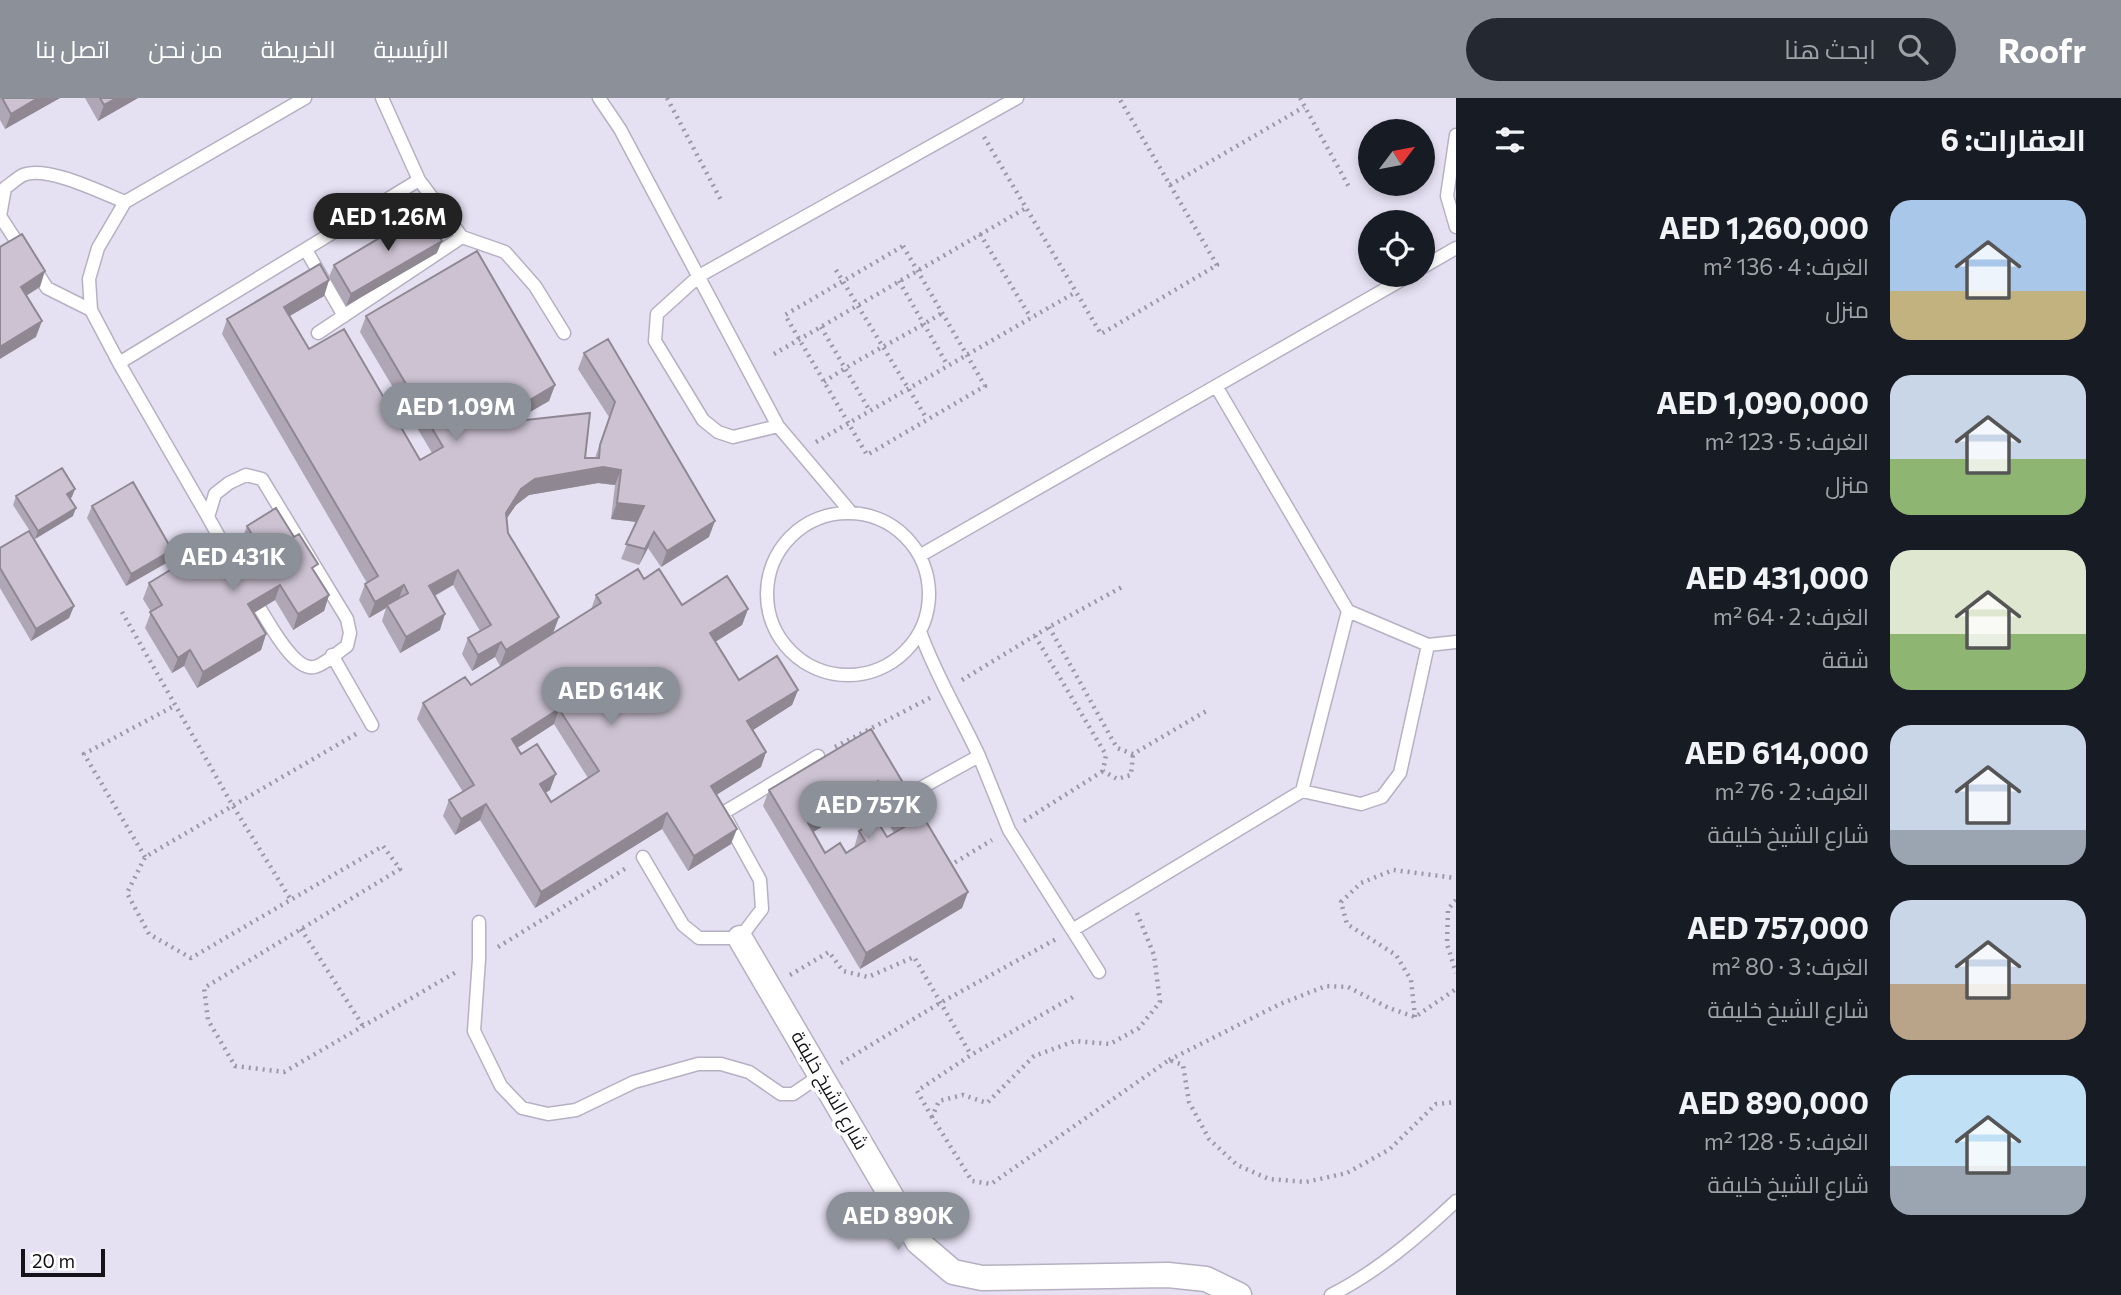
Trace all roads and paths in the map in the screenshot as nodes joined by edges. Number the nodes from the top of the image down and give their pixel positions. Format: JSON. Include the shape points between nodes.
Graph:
{"nodes":[{"id":1,"x":305,"y":98,"type":"edge"},
{"id":2,"x":382,"y":98,"type":"edge"},
{"id":3,"x":599,"y":98,"type":"edge"},
{"id":4,"x":667,"y":98,"type":"edge"},
{"id":5,"x":1017,"y":98,"type":"edge"},
{"id":6,"x":1119,"y":98,"type":"edge"},
{"id":7,"x":1300,"y":98,"type":"edge"},
{"id":8,"x":1304,"y":107,"type":"junction"},
{"id":9,"x":975,"y":121,"type":"junction"},
{"id":10,"x":1456,"y":135,"type":"edge"},
{"id":11,"x":419,"y":180,"type":"junction"},
{"id":12,"x":1170,"y":185,"type":"junction"},
{"id":13,"x":1349,"y":187,"type":"dead end"},
{"id":14,"x":125,"y":202,"type":"junction"},
{"id":15,"x":722,"y":202,"type":"dead end"},
{"id":16,"x":1026,"y":208,"type":"junction"},
{"id":17,"x":1456,"y":227,"type":"edge"},
{"id":18,"x":980,"y":234,"type":"junction"},
{"id":19,"x":461,"y":237,"type":"junction"},
{"id":20,"x":1456,"y":248,"type":"edge"},
{"id":21,"x":306,"y":250,"type":"junction"},
{"id":22,"x":1435,"y":260,"type":"edge"},
{"id":23,"x":836,"y":270,"type":"dead end"},
{"id":24,"x":917,"y":271,"type":"junction"},
{"id":25,"x":699,"y":276,"type":"junction"},
{"id":26,"x":843,"y":281,"type":"junction"},
{"id":27,"x":899,"y":281,"type":"junction"},
{"id":28,"x":1389,"y":287,"type":"edge"},
{"id":29,"x":1076,"y":292,"type":"junction"},
{"id":30,"x":858,"y":305,"type":"junction"},
{"id":31,"x":91,"y":310,"type":"junction"},
{"id":32,"x":942,"y":313,"type":"junction"},
{"id":33,"x":344,"y":316,"type":"junction"},
{"id":34,"x":1031,"y":318,"type":"junction"},
{"id":35,"x":924,"y":324,"type":"junction"},
{"id":36,"x":821,"y":327,"type":"junction"},
{"id":37,"x":318,"y":333,"type":"dead end"},
{"id":38,"x":564,"y":333,"type":"dead end"},
{"id":39,"x":799,"y":339,"type":"junction"},
{"id":40,"x":884,"y":348,"type":"junction"},
{"id":41,"x":774,"y":354,"type":"dead end"},
{"id":42,"x":967,"y":355,"type":"junction"},
{"id":43,"x":119,"y":363,"type":"junction"},
{"id":44,"x":948,"y":366,"type":"junction"},
{"id":45,"x":845,"y":368,"type":"junction"},
{"id":46,"x":824,"y":382,"type":"junction"},
{"id":47,"x":1216,"y":386,"type":"junction"},
{"id":48,"x":910,"y":388,"type":"junction"},
{"id":49,"x":870,"y":411,"type":"junction"},
{"id":50,"x":928,"y":419,"type":"junction"},
{"id":51,"x":849,"y":423,"type":"junction"},
{"id":52,"x":778,"y":426,"type":"junction"},
{"id":53,"x":799,"y":452,"type":"junction"},
{"id":54,"x":849,"y":510,"type":"junction"},
{"id":55,"x":208,"y":517,"type":"junction"},
{"id":56,"x":921,"y":555,"type":"junction"},
{"id":57,"x":243,"y":580,"type":"edge"},
{"id":58,"x":1122,"y":587,"type":"dead end"},
{"id":59,"x":260,"y":609,"type":"edge"},
{"id":60,"x":1348,"y":611,"type":"junction"},
{"id":61,"x":122,"y":612,"type":"dead end"},
{"id":62,"x":1049,"y":627,"type":"junction"},
{"id":63,"x":921,"y":634,"type":"junction"},
{"id":64,"x":1035,"y":636,"type":"junction"},
{"id":65,"x":1456,"y":642,"type":"edge"},
{"id":66,"x":1428,"y":645,"type":"junction"},
{"id":67,"x":332,"y":655,"type":"junction"},
{"id":68,"x":947,"y":689,"type":"junction"},
{"id":69,"x":176,"y":705,"type":"junction"},
{"id":70,"x":1208,"y":710,"type":"dead end"},
{"id":71,"x":372,"y":724,"type":"joint"},
{"id":72,"x":1117,"y":748,"type":"junction"},
{"id":73,"x":1133,"y":754,"type":"junction"},
{"id":74,"x":979,"y":755,"type":"junction"},
{"id":75,"x":1106,"y":755,"type":"junction"},
{"id":76,"x":818,"y":756,"type":"joint"},
{"id":77,"x":1302,"y":791,"type":"junction"},
{"id":78,"x":908,"y":795,"type":"edge"},
{"id":79,"x":233,"y":806,"type":"junction"},
{"id":80,"x":145,"y":857,"type":"junction"},
{"id":81,"x":643,"y":857,"type":"joint"},
{"id":82,"x":1456,"y":878,"type":"edge"},
{"id":83,"x":1129,"y":894,"type":"junction"},
{"id":84,"x":291,"y":900,"type":"junction"},
{"id":85,"x":1456,"y":900,"type":"edge"},
{"id":86,"x":479,"y":922,"type":"dead end"},
{"id":87,"x":301,"y":929,"type":"junction"},
{"id":88,"x":1074,"y":929,"type":"junction"},
{"id":89,"x":740,"y":938,"type":"junction"},
{"id":90,"x":479,"y":959,"type":"junction"},
{"id":91,"x":1099,"y":972,"type":"dead end"},
{"id":92,"x":1456,"y":973,"type":"edge"},
{"id":93,"x":769,"y":987,"type":"junction"},
{"id":94,"x":1456,"y":989,"type":"edge"},
{"id":95,"x":1073,"y":997,"type":"dead end"},
{"id":96,"x":940,"y":1003,"type":"junction"},
{"id":97,"x":1415,"y":1017,"type":"junction"},
{"id":98,"x":363,"y":1026,"type":"junction"},
{"id":99,"x":971,"y":1055,"type":"junction"},
{"id":100,"x":1169,"y":1060,"type":"junction"},
{"id":101,"x":821,"y":1075,"type":"junction"},
{"id":102,"x":1456,"y":1102,"type":"edge"},
{"id":103,"x":932,"y":1117,"type":"junction"},
{"id":104,"x":1456,"y":1201,"type":"edge"},
{"id":105,"x":1239,"y":1295,"type":"edge"},
{"id":106,"x":1331,"y":1295,"type":"edge"}],
"edges":[{"from":1,"to":14,"type":"lane"},
{"from":2,"to":11,"type":"lane"},
{"from":3,"to":25,"type":"lane"},
{"from":4,"to":15,"type":"path"},
{"from":5,"to":9,"type":"lane"},
{"from":6,"to":12,"type":"path"},
{"from":7,"to":8,"type":"path"},
{"from":8,"to":12,"type":"path"},
{"from":8,"to":13,"type":"path"},
{"from":9,"to":16,"type":"path"},
{"from":9,"to":25,"type":"lane"},
{"from":10,"to":17,"type":"lane","via":[[1447,196]]},
{"from":11,"to":19,"type":"lane"},
{"from":11,"to":21,"type":"lane"},
{"from":12,"to":29,"type":"path","via":[[1217,265],[1101,334]]},
{"from":14,"to":31,"type":"lane","via":[[98,248],[89,279]]},
{"from":14,"to":31,"type":"lane","via":[[37,172],[23,175],[5,188],[0,216],[47,288]]},
{"from":16,"to":18,"type":"path"},
{"from":16,"to":29,"type":"path"},
{"from":18,"to":24,"type":"path"},
{"from":18,"to":34,"type":"path"},
{"from":19,"to":33,"type":"lane"},
{"from":19,"to":38,"type":"lane","via":[[505,252],[535,286]]},
{"from":20,"to":22,"type":"lane"},
{"from":21,"to":33,"type":"lane"},
{"from":21,"to":43,"type":"lane"},
{"from":23,"to":26,"type":"path"},
{"from":24,"to":26,"type":"path","via":[[903,246]]},
{"from":24,"to":27,"type":"path"},
{"from":24,"to":32,"type":"path"},
{"from":25,"to":52,"type":"lane"},
{"from":25,"to":52,"type":"lane","via":[[657,314],[655,341],[703,420],[718,432],[733,438]]},
{"from":26,"to":30,"type":"path"},
{"from":26,"to":39,"type":"path","via":[[785,315]]},
{"from":27,"to":30,"type":"path"},
{"from":27,"to":35,"type":"path"},
{"from":28,"to":47,"type":"lane"},
{"from":29,"to":34,"type":"path"},
{"from":30,"to":36,"type":"path"},
{"from":30,"to":40,"type":"path"},
{"from":31,"to":43,"type":"lane"},
{"from":32,"to":35,"type":"path"},
{"from":32,"to":42,"type":"path"},
{"from":33,"to":37,"type":"lane"},
{"from":34,"to":42,"type":"path"},
{"from":35,"to":40,"type":"path"},
{"from":35,"to":44,"type":"path"},
{"from":36,"to":39,"type":"path"},
{"from":36,"to":45,"type":"path"},
{"from":39,"to":41,"type":"path"},
{"from":39,"to":46,"type":"path"},
{"from":40,"to":45,"type":"path"},
{"from":40,"to":48,"type":"path"},
{"from":42,"to":44,"type":"path"},
{"from":42,"to":50,"type":"path","via":[[985,386]]},
{"from":43,"to":55,"type":"lane"},
{"from":44,"to":48,"type":"path"},
{"from":45,"to":46,"type":"path"},
{"from":45,"to":49,"type":"path"},
{"from":46,"to":51,"type":"path"},
{"from":47,"to":56,"type":"lane"},
{"from":47,"to":60,"type":"lane"},
{"from":48,"to":49,"type":"path"},
{"from":48,"to":50,"type":"path"},
{"from":49,"to":51,"type":"path"},
{"from":50,"to":51,"type":"path","via":[[867,455]]},
{"from":51,"to":53,"type":"path"},
{"from":52,"to":53,"type":"lane"},
{"from":53,"to":54,"type":"lane"},
{"from":54,"to":56,"type":"lane","via":[[891,523]]},
{"from":54,"to":63,"type":"lane","via":[[801,524],[770,563],[766,612],[791,656],[836,677],[886,669]]},
{"from":55,"to":57,"type":"lane"},
{"from":55,"to":67,"type":"lane","via":[[215,494],[229,483],[246,475],[262,479],[347,619],[347,646]]},
{"from":56,"to":63,"type":"lane","via":[[931,594]]},
{"from":58,"to":62,"type":"path"},
{"from":59,"to":67,"type":"lane","via":[[302,666],[315,667]]},
{"from":60,"to":66,"type":"lane"},
{"from":60,"to":77,"type":"lane"},
{"from":61,"to":69,"type":"path"},
{"from":62,"to":64,"type":"path"},
{"from":62,"to":72,"type":"path"},
{"from":63,"to":68,"type":"lane"},
{"from":64,"to":68,"type":"path"},
{"from":64,"to":75,"type":"path"},
{"from":65,"to":66,"type":"lane"},
{"from":66,"to":77,"type":"lane","via":[[1400,774],[1382,797],[1361,804]]},
{"from":67,"to":71,"type":"lane"},
{"from":68,"to":74,"type":"lane"},
{"from":68,"to":76,"type":"path"},
{"from":69,"to":79,"type":"path"},
{"from":69,"to":80,"type":"path","via":[[84,754]]},
{"from":70,"to":73,"type":"path"},
{"from":71,"to":79,"type":"path"},
{"from":72,"to":73,"type":"path"},
{"from":72,"to":75,"type":"path"},
{"from":73,"to":75,"type":"path","via":[[1131,775],[1117,779],[1103,771]]},
{"from":74,"to":78,"type":"lane"},
{"from":74,"to":88,"type":"lane","via":[[1009,830]]},
{"from":76,"to":89,"type":"lane","via":[[723,813],[760,880],[762,909]]},
{"from":77,"to":83,"type":"lane"},
{"from":79,"to":80,"type":"path"},
{"from":79,"to":84,"type":"path"},
{"from":80,"to":84,"type":"path","via":[[127,893],[149,934],[191,958]]},
{"from":81,"to":89,"type":"lane","via":[[683,925],[699,938]]},
{"from":81,"to":90,"type":"path"},
{"from":82,"to":97,"type":"path","via":[[1392,870],[1361,883],[1341,902],[1347,924],[1396,955],[1411,980]]},
{"from":83,"to":88,"type":"lane"},
{"from":83,"to":103,"type":"path","via":[[1154,956],[1160,1002],[1139,1028],[1110,1044],[1075,1041],[1034,1056],[987,1103],[963,1095],[939,1101]]},
{"from":84,"to":87,"type":"path","via":[[383,846],[400,869]]},
{"from":85,"to":92,"type":"path","via":[[1448,909],[1447,944]]},
{"from":86,"to":90,"type":"lane"},
{"from":87,"to":98,"type":"path"},
{"from":87,"to":98,"type":"path","via":[[204,988],[208,1020],[235,1066],[284,1072]]},
{"from":88,"to":91,"type":"lane"},
{"from":88,"to":96,"type":"path"},
{"from":89,"to":93,"type":"street","name":"شارع الشيخ خليفة"},
{"from":90,"to":98,"type":"path"},
{"from":90,"to":101,"type":"lane","via":[[474,1031],[501,1086],[522,1108],[548,1115],[576,1110],[634,1082],[698,1064],[721,1064],[749,1072],[781,1094],[793,1094]]},
{"from":93,"to":96,"type":"path","via":[[829,952],[843,971],[868,976],[914,957]]},
{"from":93,"to":101,"type":"street","name":"شارع الشيخ خليفة"},
{"from":94,"to":97,"type":"path"},
{"from":95,"to":99,"type":"path"},
{"from":96,"to":99,"type":"path"},
{"from":96,"to":101,"type":"path"},
{"from":97,"to":100,"type":"path","via":[[1348,987],[1326,986]]},
{"from":99,"to":103,"type":"path","via":[[917,1091]]},
{"from":100,"to":102,"type":"path","via":[[1183,1065],[1189,1102],[1209,1139],[1237,1165],[1269,1180],[1306,1182],[1347,1173],[1390,1149],[1436,1104]]},
{"from":100,"to":103,"type":"path","via":[[991,1184],[972,1181]]},
{"from":101,"to":105,"type":"street","name":"شارع الشيخ خليفة","via":[[918,1242],[953,1272],[982,1278],[1168,1275],[1206,1279]]},
{"from":104,"to":106,"type":"lane","via":[[1425,1230]]}]}
